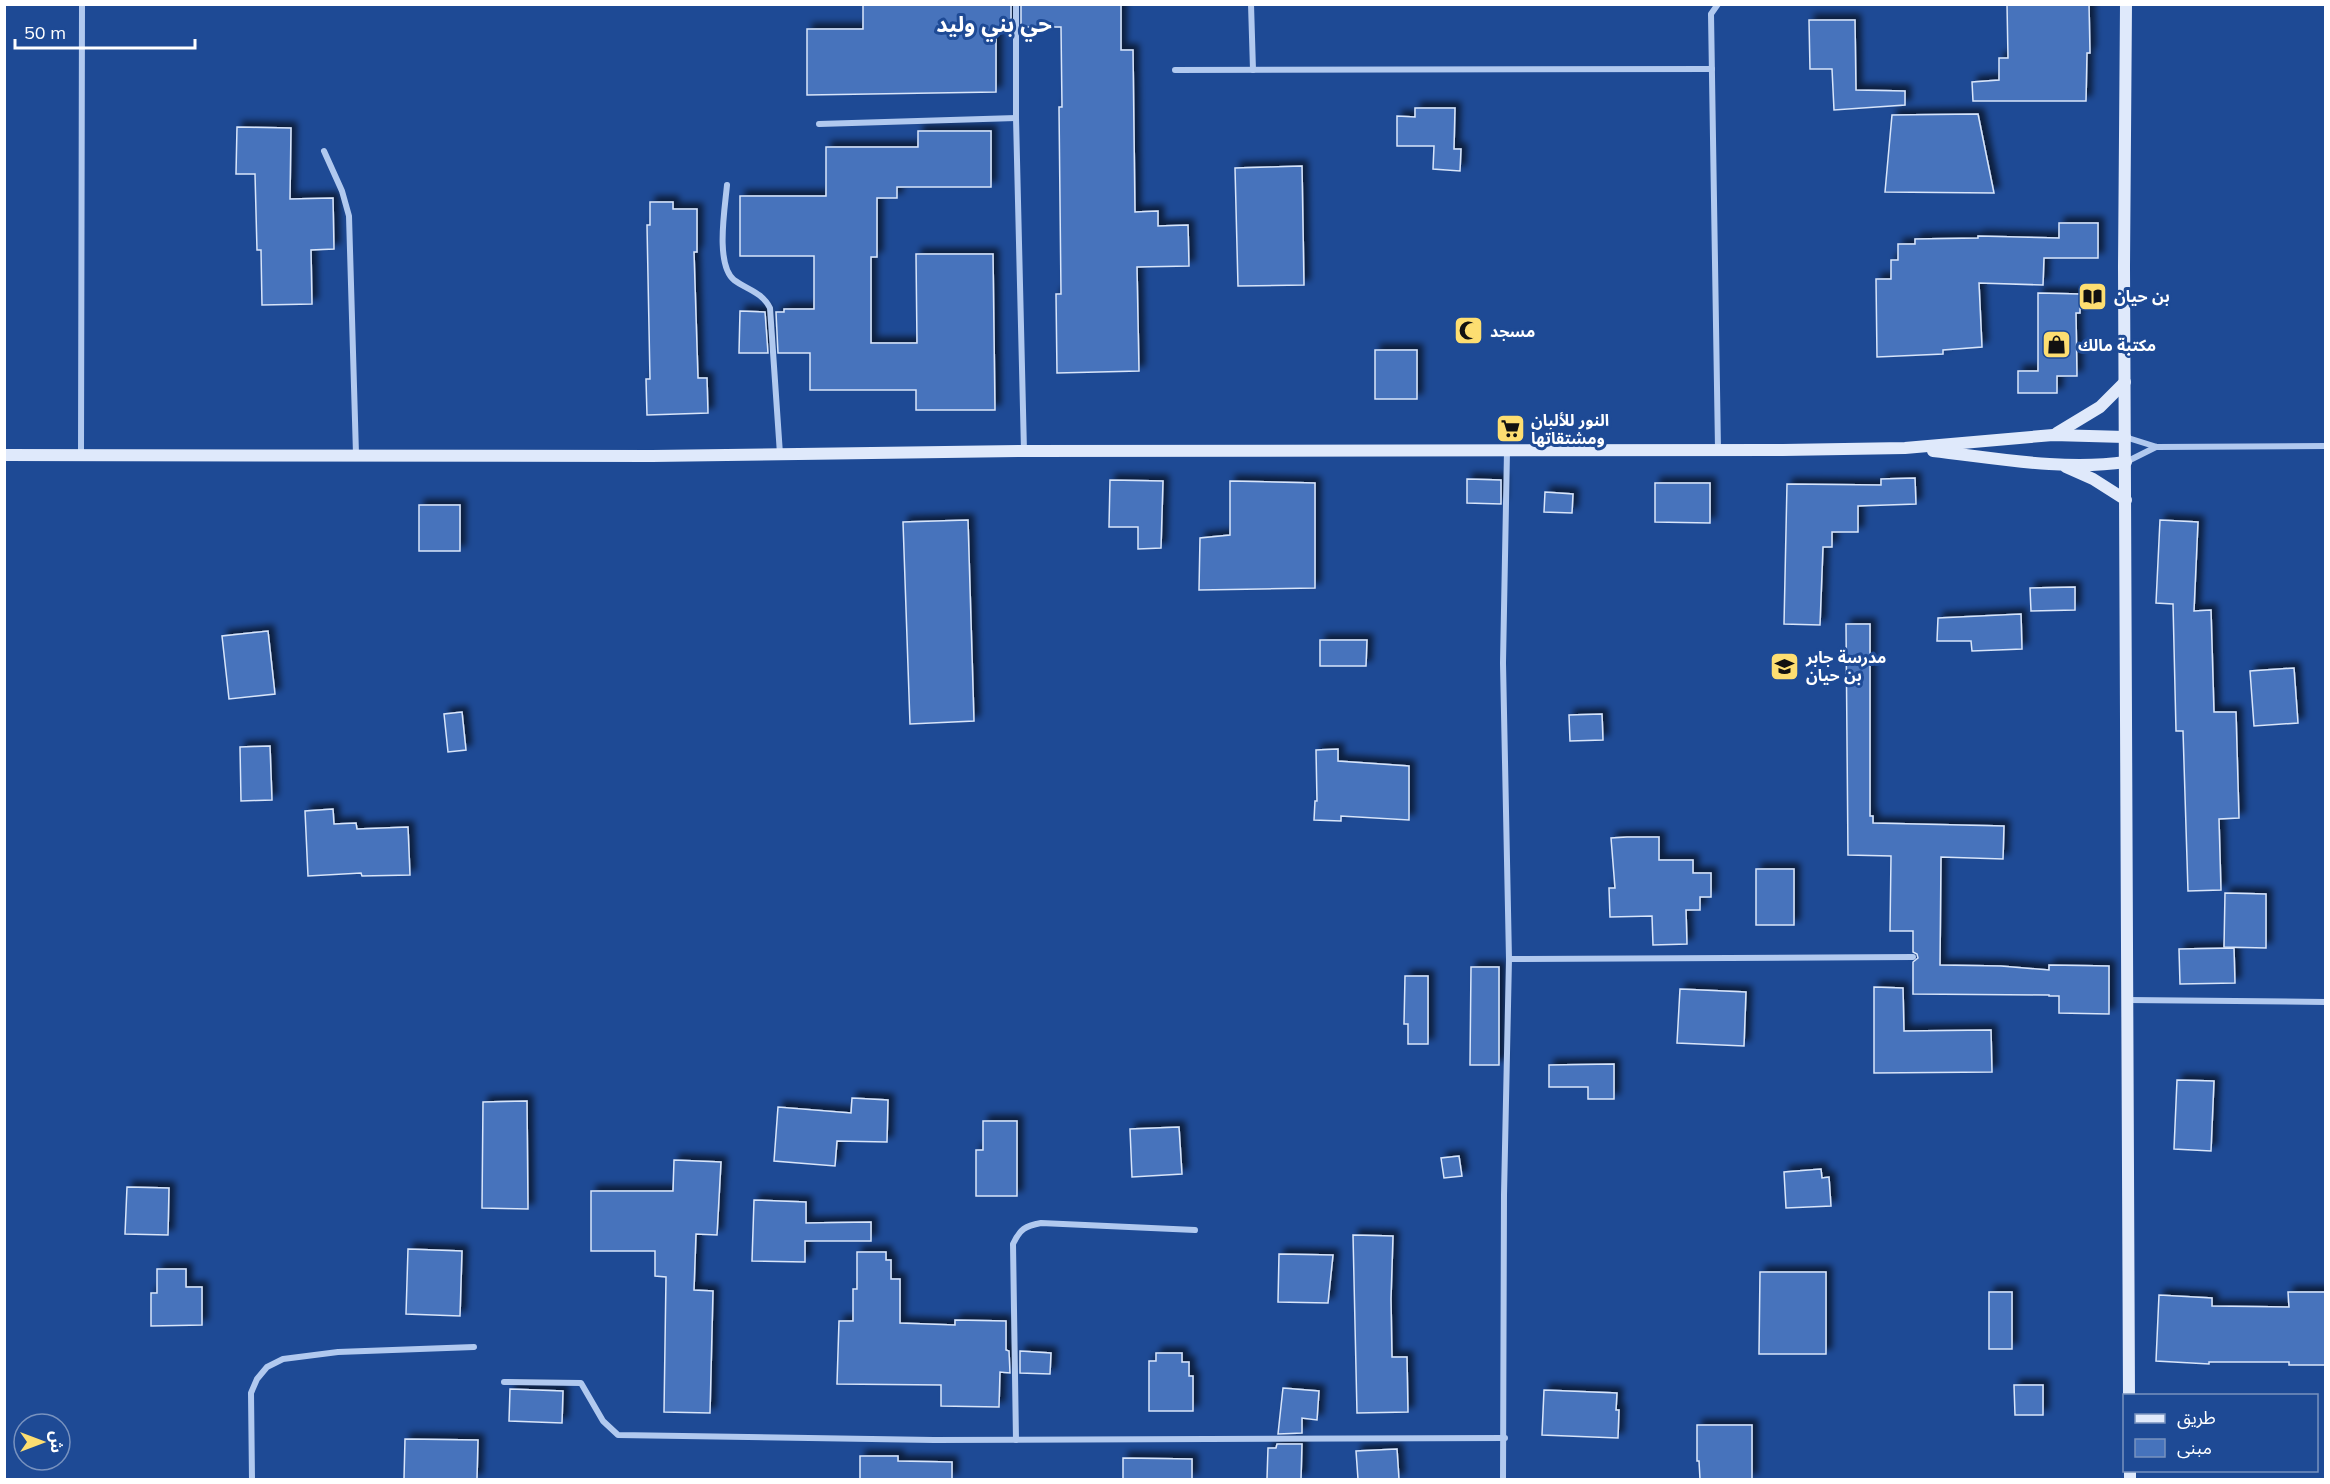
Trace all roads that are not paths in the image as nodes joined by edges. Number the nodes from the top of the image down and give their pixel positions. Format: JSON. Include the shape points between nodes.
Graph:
{"nodes":[{"id":1,"x":82,"y":4,"type":"edge"},
{"id":2,"x":1016,"y":4,"type":"edge"},
{"id":3,"x":1251,"y":4,"type":"edge"},
{"id":4,"x":1718,"y":4,"type":"edge"},
{"id":5,"x":2126,"y":4,"type":"edge"},
{"id":6,"x":1712,"y":69,"type":"junction"},
{"id":7,"x":1174,"y":70,"type":"dead end"},
{"id":8,"x":1253,"y":70,"type":"junction"},
{"id":9,"x":1016,"y":118,"type":"junction"},
{"id":10,"x":819,"y":124,"type":"dead end"},
{"id":11,"x":324,"y":151,"type":"dead end"},
{"id":12,"x":727,"y":185,"type":"dead end"},
{"id":13,"x":2125,"y":382,"type":"junction"},
{"id":14,"x":2053,"y":435,"type":"junction"},
{"id":15,"x":2125,"y":437,"type":"junction"},
{"id":16,"x":2325,"y":446,"type":"edge"},
{"id":17,"x":2157,"y":447,"type":"junction"},
{"id":18,"x":1905,"y":448,"type":"junction"},
{"id":19,"x":1718,"y":449,"type":"junction"},
{"id":20,"x":1024,"y":451,"type":"junction"},
{"id":21,"x":1507,"y":452,"type":"junction"},
{"id":22,"x":81,"y":454,"type":"junction"},
{"id":23,"x":356,"y":454,"type":"junction"},
{"id":24,"x":4,"y":455,"type":"edge"},
{"id":25,"x":780,"y":455,"type":"junction"},
{"id":26,"x":2126,"y":462,"type":"junction"},
{"id":27,"x":2056,"y":463,"type":"junction"},
{"id":28,"x":2126,"y":500,"type":"junction"},
{"id":29,"x":1913,"y":957,"type":"dead end"},
{"id":30,"x":1509,"y":959,"type":"junction"},
{"id":31,"x":2128,"y":1000,"type":"junction"},
{"id":32,"x":2325,"y":1002,"type":"edge"},
{"id":33,"x":1195,"y":1230,"type":"dead end"},
{"id":34,"x":474,"y":1347,"type":"dead end"},
{"id":35,"x":504,"y":1382,"type":"dead end"},
{"id":36,"x":2129,"y":1394,"type":"edge"},
{"id":37,"x":1504,"y":1438,"type":"junction"},
{"id":38,"x":1016,"y":1440,"type":"junction"},
{"id":39,"x":252,"y":1479,"type":"edge"},
{"id":40,"x":1503,"y":1479,"type":"edge"}],
"edges":[{"from":1,"to":22,"type":"street"},
{"from":2,"to":9,"type":"street"},
{"from":3,"to":8,"type":"street"},
{"from":4,"to":6,"type":"street","via":[[1711,14]]},
{"from":5,"to":13,"type":"main road"},
{"from":6,"to":8,"type":"street"},
{"from":6,"to":19,"type":"street"},
{"from":7,"to":8,"type":"street"},
{"from":9,"to":10,"type":"street"},
{"from":9,"to":20,"type":"street"},
{"from":11,"to":23,"type":"street","via":[[349,216]]},
{"from":12,"to":25,"type":"street","via":[[725,263],[733,279],[765,299],[770,308]]},
{"from":13,"to":14,"type":"main road","via":[[2100,407]]},
{"from":13,"to":15,"type":"main road"},
{"from":14,"to":15,"type":"main road"},
{"from":14,"to":18,"type":"main road"},
{"from":15,"to":17,"type":"street"},
{"from":15,"to":26,"type":"main road"},
{"from":16,"to":17,"type":"street"},
{"from":17,"to":26,"type":"street"},
{"from":18,"to":19,"type":"main road"},
{"from":18,"to":27,"type":"main road"},
{"from":19,"to":21,"type":"main road"},
{"from":20,"to":21,"type":"main road"},
{"from":20,"to":25,"type":"main road"},
{"from":21,"to":30,"type":"street","via":[[1503,663]]},
{"from":22,"to":23,"type":"main road"},
{"from":22,"to":24,"type":"main road"},
{"from":23,"to":25,"type":"main road"},
{"from":26,"to":27,"type":"main road"},
{"from":26,"to":28,"type":"main road"},
{"from":27,"to":28,"type":"main road"},
{"from":28,"to":31,"type":"main road"},
{"from":29,"to":30,"type":"street"},
{"from":30,"to":37,"type":"street"},
{"from":31,"to":32,"type":"street"},
{"from":31,"to":36,"type":"main road"},
{"from":33,"to":38,"type":"street","via":[[1041,1223],[1019,1231],[1013,1244]]},
{"from":34,"to":39,"type":"street","via":[[338,1352],[283,1359],[267,1367],[251,1393]]},
{"from":35,"to":38,"type":"street","via":[[580,1383],[603,1421],[618,1435]]},
{"from":37,"to":38,"type":"street"},
{"from":37,"to":40,"type":"street"}]}
